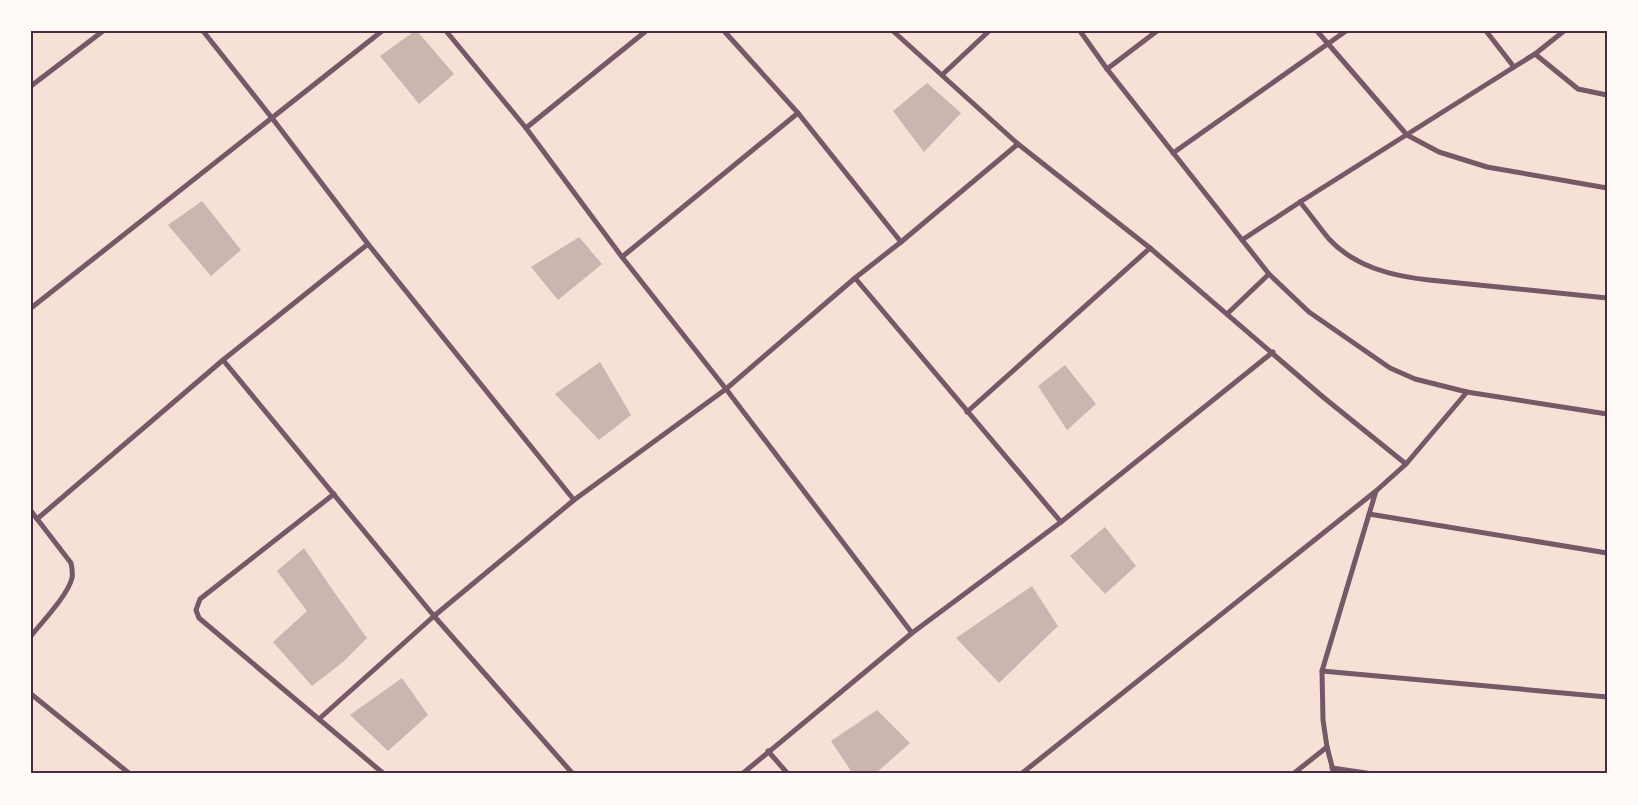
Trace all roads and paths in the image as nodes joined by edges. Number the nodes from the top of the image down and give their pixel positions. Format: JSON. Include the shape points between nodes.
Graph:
{"nodes":[{"id":1,"x":103,"y":31,"type":"edge"},
{"id":2,"x":204,"y":31,"type":"edge"},
{"id":3,"x":382,"y":31,"type":"edge"},
{"id":4,"x":446,"y":31,"type":"edge"},
{"id":5,"x":646,"y":31,"type":"edge"},
{"id":6,"x":724,"y":31,"type":"edge"},
{"id":7,"x":893,"y":31,"type":"edge"},
{"id":8,"x":989,"y":31,"type":"edge"},
{"id":9,"x":1080,"y":31,"type":"edge"},
{"id":10,"x":1157,"y":31,"type":"edge"},
{"id":11,"x":1317,"y":31,"type":"edge"},
{"id":12,"x":1346,"y":31,"type":"edge"},
{"id":13,"x":1486,"y":31,"type":"edge"},
{"id":14,"x":1564,"y":31,"type":"edge"},
{"id":15,"x":1328,"y":44,"type":"junction"},
{"id":16,"x":1535,"y":54,"type":"junction"},
{"id":17,"x":1514,"y":67,"type":"junction"},
{"id":18,"x":1107,"y":69,"type":"junction"},
{"id":19,"x":942,"y":75,"type":"junction"},
{"id":20,"x":31,"y":86,"type":"edge"},
{"id":21,"x":1607,"y":95,"type":"edge"},
{"id":22,"x":798,"y":113,"type":"junction"},
{"id":23,"x":272,"y":118,"type":"junction"},
{"id":24,"x":526,"y":128,"type":"junction"},
{"id":25,"x":1408,"y":136,"type":"junction"},
{"id":26,"x":1018,"y":144,"type":"junction"},
{"id":27,"x":1174,"y":153,"type":"junction"},
{"id":28,"x":1607,"y":188,"type":"edge"},
{"id":29,"x":1300,"y":202,"type":"junction"},
{"id":30,"x":1242,"y":240,"type":"junction"},
{"id":31,"x":901,"y":242,"type":"junction"},
{"id":32,"x":368,"y":244,"type":"junction"},
{"id":33,"x":1150,"y":248,"type":"junction"},
{"id":34,"x":622,"y":257,"type":"junction"},
{"id":35,"x":1269,"y":274,"type":"junction"},
{"id":36,"x":855,"y":278,"type":"junction"},
{"id":37,"x":1607,"y":298,"type":"edge"},
{"id":38,"x":31,"y":308,"type":"edge"},
{"id":39,"x":1227,"y":314,"type":"junction"},
{"id":40,"x":1273,"y":352,"type":"junction"},
{"id":41,"x":224,"y":360,"type":"junction"},
{"id":42,"x":726,"y":389,"type":"junction"},
{"id":43,"x":1467,"y":392,"type":"junction"},
{"id":44,"x":967,"y":412,"type":"junction"},
{"id":45,"x":1607,"y":414,"type":"edge"},
{"id":46,"x":1406,"y":464,"type":"junction"},
{"id":47,"x":1376,"y":491,"type":"junction"},
{"id":48,"x":334,"y":494,"type":"junction"},
{"id":49,"x":574,"y":500,"type":"junction"},
{"id":50,"x":31,"y":512,"type":"edge"},
{"id":51,"x":1369,"y":514,"type":"junction"},
{"id":52,"x":37,"y":519,"type":"junction"},
{"id":53,"x":1061,"y":522,"type":"junction"},
{"id":54,"x":1607,"y":553,"type":"edge"},
{"id":55,"x":434,"y":616,"type":"junction"},
{"id":56,"x":912,"y":633,"type":"junction"},
{"id":57,"x":31,"y":636,"type":"edge"},
{"id":58,"x":1322,"y":671,"type":"junction"},
{"id":59,"x":31,"y":694,"type":"edge"},
{"id":60,"x":1607,"y":697,"type":"edge"},
{"id":61,"x":319,"y":719,"type":"junction"},
{"id":62,"x":1327,"y":747,"type":"junction"},
{"id":63,"x":768,"y":751,"type":"junction"},
{"id":64,"x":1333,"y":771,"type":"edge"},
{"id":65,"x":130,"y":774,"type":"edge"},
{"id":66,"x":384,"y":774,"type":"edge"},
{"id":67,"x":573,"y":774,"type":"edge"},
{"id":68,"x":742,"y":774,"type":"edge"},
{"id":69,"x":788,"y":774,"type":"edge"},
{"id":70,"x":1021,"y":774,"type":"edge"},
{"id":71,"x":1293,"y":774,"type":"edge"},
{"id":72,"x":1373,"y":774,"type":"edge"}],
"edges":[{"from":1,"to":20,"type":"street"},
{"from":2,"to":23,"type":"street"},
{"from":3,"to":23,"type":"street"},
{"from":4,"to":24,"type":"street"},
{"from":5,"to":24,"type":"street"},
{"from":6,"to":22,"type":"street"},
{"from":7,"to":19,"type":"street"},
{"from":8,"to":19,"type":"street"},
{"from":9,"to":18,"type":"street"},
{"from":10,"to":18,"type":"street"},
{"from":11,"to":15,"type":"street"},
{"from":12,"to":15,"type":"street"},
{"from":13,"to":17,"type":"street"},
{"from":14,"to":16,"type":"street"},
{"from":15,"to":25,"type":"street"},
{"from":15,"to":27,"type":"street"},
{"from":16,"to":17,"type":"street"},
{"from":16,"to":21,"type":"street","via":[[1578,89]]},
{"from":17,"to":25,"type":"street"},
{"from":18,"to":27,"type":"street"},
{"from":19,"to":26,"type":"street"},
{"from":22,"to":31,"type":"street"},
{"from":22,"to":34,"type":"street"},
{"from":23,"to":32,"type":"street"},
{"from":23,"to":38,"type":"street"},
{"from":24,"to":34,"type":"street"},
{"from":25,"to":28,"type":"street","via":[[1439,152],[1487,166]]},
{"from":25,"to":29,"type":"street"},
{"from":26,"to":31,"type":"street"},
{"from":26,"to":33,"type":"street"},
{"from":27,"to":30,"type":"street"},
{"from":29,"to":30,"type":"street"},
{"from":29,"to":37,"type":"street","via":[[1330,240],[1381,272],[1419,279]]},
{"from":30,"to":35,"type":"street"},
{"from":31,"to":36,"type":"street"},
{"from":32,"to":41,"type":"street"},
{"from":32,"to":49,"type":"street"},
{"from":33,"to":39,"type":"street"},
{"from":33,"to":44,"type":"street"},
{"from":34,"to":42,"type":"street"},
{"from":35,"to":39,"type":"street"},
{"from":35,"to":43,"type":"street","via":[[1310,312],[1390,368],[1415,379]]},
{"from":36,"to":42,"type":"street"},
{"from":36,"to":44,"type":"street"},
{"from":39,"to":40,"type":"street"},
{"from":40,"to":46,"type":"street"},
{"from":40,"to":53,"type":"street"},
{"from":41,"to":48,"type":"street"},
{"from":41,"to":52,"type":"street"},
{"from":42,"to":49,"type":"street"},
{"from":42,"to":56,"type":"street"},
{"from":43,"to":45,"type":"street"},
{"from":43,"to":46,"type":"street"},
{"from":44,"to":53,"type":"street"},
{"from":46,"to":47,"type":"street"},
{"from":47,"to":51,"type":"street"},
{"from":47,"to":70,"type":"street"},
{"from":48,"to":55,"type":"street"},
{"from":48,"to":61,"type":"street","via":[[200,599],[196,610],[199,618]]},
{"from":49,"to":55,"type":"street"},
{"from":50,"to":52,"type":"street"},
{"from":51,"to":54,"type":"street"},
{"from":51,"to":58,"type":"street"},
{"from":52,"to":57,"type":"street","via":[[71,562],[72,579],[66,593]]},
{"from":53,"to":56,"type":"street"},
{"from":55,"to":61,"type":"street"},
{"from":55,"to":67,"type":"street"},
{"from":56,"to":63,"type":"street"},
{"from":58,"to":60,"type":"street"},
{"from":58,"to":62,"type":"street"},
{"from":59,"to":65,"type":"street"},
{"from":61,"to":66,"type":"street"},
{"from":62,"to":64,"type":"street"},
{"from":62,"to":71,"type":"street"},
{"from":63,"to":68,"type":"street"},
{"from":63,"to":69,"type":"street"},
{"from":64,"to":72,"type":"street"}]}
